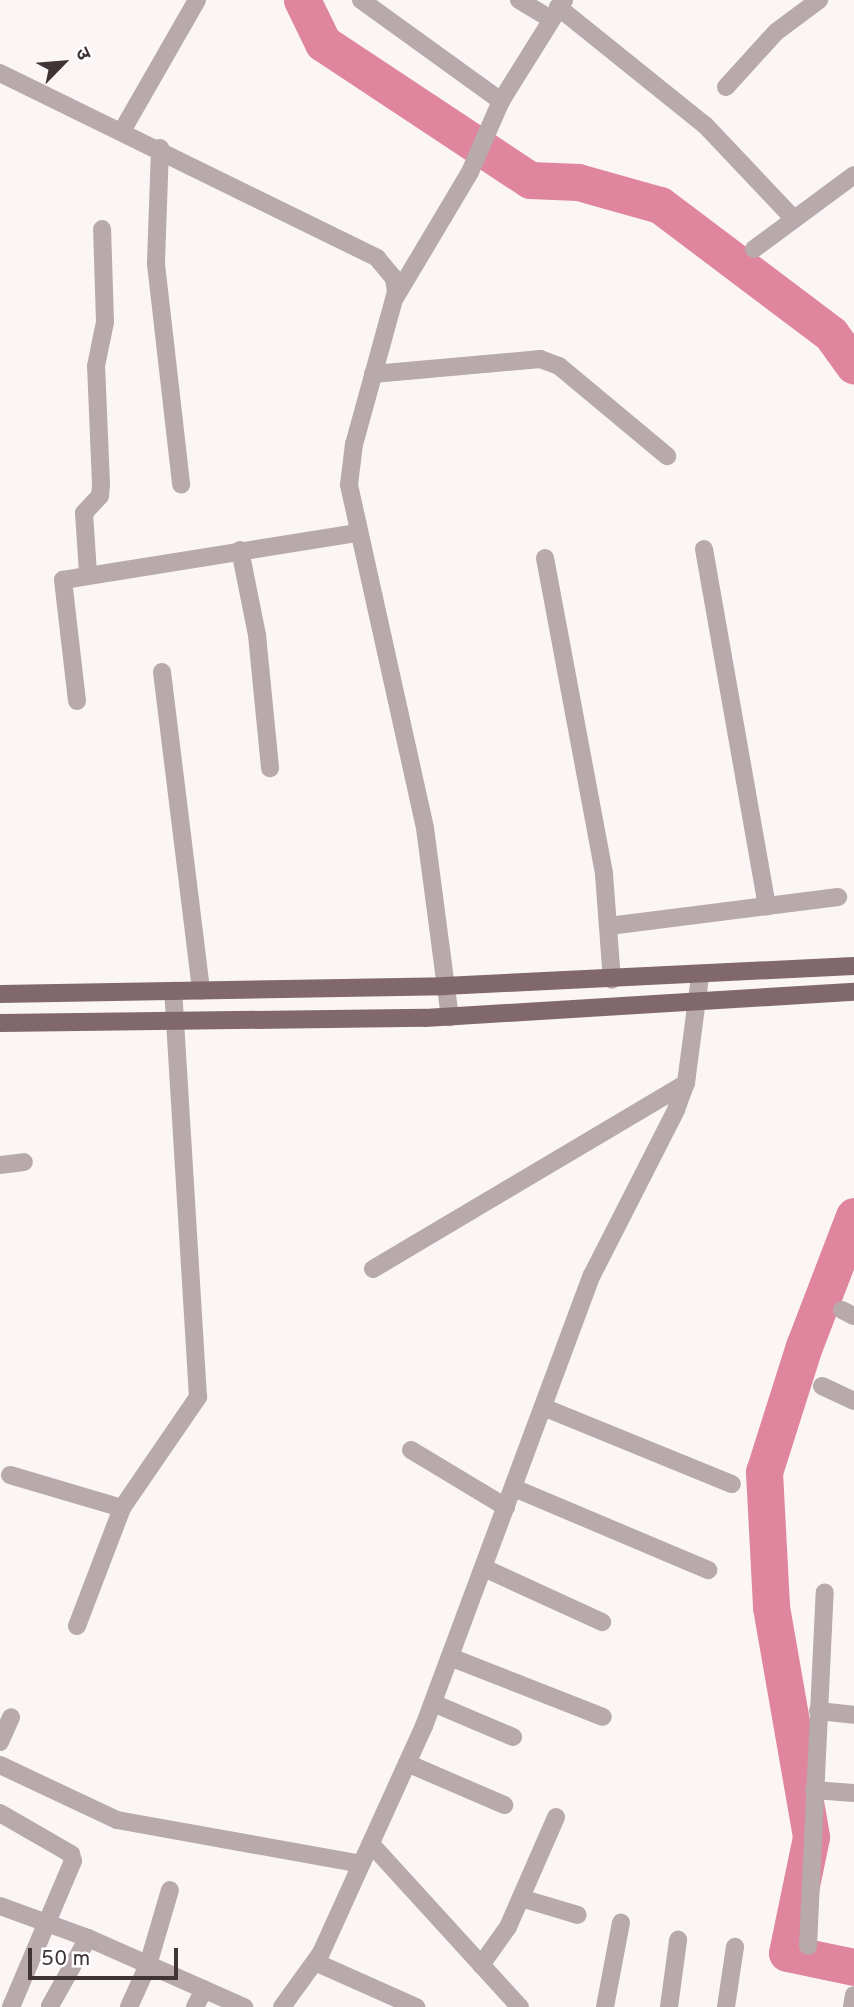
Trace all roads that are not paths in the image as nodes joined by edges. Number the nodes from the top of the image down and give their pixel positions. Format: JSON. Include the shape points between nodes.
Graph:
{"nodes":[{"id":1,"x":197,"y":0,"type":"edge"},
{"id":2,"x":361,"y":0,"type":"edge"},
{"id":3,"x":519,"y":0,"type":"edge"},
{"id":4,"x":819,"y":0,"type":"edge"},
{"id":5,"x":558,"y":9,"type":"edge"},
{"id":6,"x":0,"y":73,"type":"edge"},
{"id":7,"x":726,"y":87,"type":"dead end"},
{"id":8,"x":501,"y":101,"type":"junction"},
{"id":9,"x":122,"y":131,"type":"junction"},
{"id":10,"x":160,"y":148,"type":"junction"},
{"id":11,"x":854,"y":175,"type":"edge"},
{"id":12,"x":794,"y":219,"type":"junction"},
{"id":13,"x":102,"y":229,"type":"dead end"},
{"id":14,"x":754,"y":249,"type":"dead end"},
{"id":15,"x":395,"y":299,"type":"junction"},
{"id":16,"x":373,"y":374,"type":"junction"},
{"id":17,"x":667,"y":456,"type":"dead end"},
{"id":18,"x":181,"y":485,"type":"dead end"},
{"id":19,"x":357,"y":533,"type":"junction"},
{"id":20,"x":704,"y":549,"type":"dead end"},
{"id":21,"x":240,"y":550,"type":"junction"},
{"id":22,"x":545,"y":558,"type":"dead end"},
{"id":23,"x":88,"y":573,"type":"junction"},
{"id":24,"x":162,"y":672,"type":"dead end"},
{"id":25,"x":77,"y":701,"type":"dead end"},
{"id":26,"x":271,"y":768,"type":"dead end"},
{"id":27,"x":838,"y":897,"type":"dead end"},
{"id":28,"x":766,"y":906,"type":"junction"},
{"id":29,"x":609,"y":926,"type":"junction"},
{"id":30,"x":854,"y":966,"type":"edge"},
{"id":31,"x":700,"y":976,"type":"junction"},
{"id":32,"x":612,"y":980,"type":"junction"},
{"id":33,"x":444,"y":986,"type":"junction"},
{"id":34,"x":278,"y":989,"type":"junction"},
{"id":35,"x":201,"y":990,"type":"junction"},
{"id":36,"x":173,"y":991,"type":"junction"},
{"id":37,"x":854,"y":992,"type":"edge"},
{"id":38,"x":0,"y":994,"type":"edge"},
{"id":39,"x":696,"y":1005,"type":"junction"},
{"id":40,"x":450,"y":1017,"type":"junction"},
{"id":41,"x":276,"y":1020,"type":"junction"},
{"id":42,"x":174,"y":1021,"type":"junction"},
{"id":43,"x":0,"y":1023,"type":"edge"},
{"id":44,"x":686,"y":1083,"type":"junction"},
{"id":45,"x":24,"y":1162,"type":"dead end"},
{"id":46,"x":0,"y":1165,"type":"edge"},
{"id":47,"x":373,"y":1269,"type":"dead end"},
{"id":48,"x":822,"y":1386,"type":"dead end"},
{"id":49,"x":854,"y":1401,"type":"edge"},
{"id":50,"x":543,"y":1407,"type":"junction"},
{"id":51,"x":411,"y":1450,"type":"dead end"},
{"id":52,"x":10,"y":1475,"type":"dead end"},
{"id":53,"x":732,"y":1484,"type":"dead end"},
{"id":54,"x":514,"y":1488,"type":"junction"},
{"id":55,"x":506,"y":1507,"type":"junction"},
{"id":56,"x":122,"y":1508,"type":"junction"},
{"id":57,"x":484,"y":1568,"type":"junction"},
{"id":58,"x":708,"y":1570,"type":"dead end"},
{"id":59,"x":825,"y":1592,"type":"dead end"},
{"id":60,"x":601,"y":1622,"type":"dead end"},
{"id":61,"x":77,"y":1626,"type":"dead end"},
{"id":62,"x":450,"y":1657,"type":"junction"},
{"id":63,"x":433,"y":1703,"type":"junction"},
{"id":64,"x":818,"y":1711,"type":"junction"},
{"id":65,"x":854,"y":1715,"type":"edge"},
{"id":66,"x":11,"y":1717,"type":"dead end"},
{"id":67,"x":603,"y":1717,"type":"dead end"},
{"id":68,"x":513,"y":1737,"type":"dead end"},
{"id":69,"x":0,"y":1742,"type":"edge"},
{"id":70,"x":407,"y":1763,"type":"junction"},
{"id":71,"x":0,"y":1765,"type":"edge"},
{"id":72,"x":814,"y":1790,"type":"junction"},
{"id":73,"x":854,"y":1793,"type":"edge"},
{"id":74,"x":505,"y":1805,"type":"dead end"},
{"id":75,"x":0,"y":1813,"type":"edge"},
{"id":76,"x":556,"y":1818,"type":"dead end"},
{"id":77,"x":370,"y":1844,"type":"junction"},
{"id":78,"x":361,"y":1864,"type":"junction"},
{"id":79,"x":170,"y":1890,"type":"dead end"},
{"id":80,"x":521,"y":1898,"type":"junction"},
{"id":81,"x":0,"y":1906,"type":"edge"},
{"id":82,"x":578,"y":1915,"type":"dead end"},
{"id":83,"x":50,"y":1922,"type":"junction"},
{"id":84,"x":621,"y":1922,"type":"dead end"},
{"id":85,"x":88,"y":1938,"type":"junction"},
{"id":86,"x":678,"y":1940,"type":"dead end"},
{"id":87,"x":808,"y":1945,"type":"dead end"},
{"id":88,"x":735,"y":1947,"type":"dead end"},
{"id":89,"x":315,"y":1962,"type":"junction"},
{"id":90,"x":148,"y":1965,"type":"junction"},
{"id":91,"x":481,"y":1965,"type":"junction"},
{"id":92,"x":204,"y":1989,"type":"junction"},
{"id":93,"x":854,"y":1995,"type":"edge"},
{"id":94,"x":11,"y":2007,"type":"edge"},
{"id":95,"x":50,"y":2007,"type":"edge"},
{"id":96,"x":130,"y":2007,"type":"edge"},
{"id":97,"x":195,"y":2007,"type":"edge"},
{"id":98,"x":244,"y":2007,"type":"edge"},
{"id":99,"x":282,"y":2007,"type":"edge"},
{"id":100,"x":416,"y":2007,"type":"edge"},
{"id":101,"x":520,"y":2007,"type":"edge"},
{"id":102,"x":605,"y":2007,"type":"edge"},
{"id":103,"x":669,"y":2007,"type":"edge"},
{"id":104,"x":726,"y":2007,"type":"edge"},
{"id":105,"x":852,"y":2007,"type":"edge"}],
"edges":[{"from":1,"to":9,"type":"street"},
{"from":2,"to":8,"type":"street"},
{"from":3,"to":5,"type":"street"},
{"from":4,"to":7,"type":"street","via":[[776,33]]},
{"from":5,"to":8,"type":"street"},
{"from":5,"to":12,"type":"street","via":[[705,125]]},
{"from":6,"to":9,"type":"street"},
{"from":8,"to":15,"type":"street","via":[[485,144]]},
{"from":9,"to":10,"type":"street"},
{"from":10,"to":15,"type":"street","via":[[377,258],[394,278]]},
{"from":10,"to":18,"type":"street","via":[[156,264]]},
{"from":11,"to":12,"type":"street"},
{"from":12,"to":14,"type":"street"},
{"from":13,"to":23,"type":"street","via":[[105,322],[96,366],[101,484],[100,496],[84,513]]},
{"from":15,"to":16,"type":"street"},
{"from":16,"to":17,"type":"street","via":[[540,359],[559,366]]},
{"from":16,"to":19,"type":"street","via":[[354,444],[349,485]]},
{"from":19,"to":21,"type":"street"},
{"from":19,"to":33,"type":"street","via":[[425,828]]},
{"from":20,"to":28,"type":"street"},
{"from":21,"to":23,"type":"street"},
{"from":21,"to":26,"type":"street","via":[[258,642]]},
{"from":22,"to":29,"type":"street","via":[[604,874]]},
{"from":23,"to":25,"type":"street","via":[[63,580],[61,589]]},
{"from":24,"to":35,"type":"street"},
{"from":27,"to":28,"type":"street"},
{"from":28,"to":29,"type":"street"},
{"from":29,"to":32,"type":"street"},
{"from":30,"to":31,"type":"main road"},
{"from":31,"to":32,"type":"main road"},
{"from":31,"to":39,"type":"street"},
{"from":32,"to":33,"type":"main road"},
{"from":33,"to":34,"type":"main road"},
{"from":33,"to":40,"type":"street"},
{"from":34,"to":35,"type":"main road"},
{"from":34,"to":41,"type":"main road"},
{"from":35,"to":36,"type":"main road"},
{"from":36,"to":38,"type":"main road"},
{"from":36,"to":42,"type":"street"},
{"from":37,"to":39,"type":"main road"},
{"from":39,"to":40,"type":"main road"},
{"from":39,"to":44,"type":"street"},
{"from":40,"to":41,"type":"main road"},
{"from":41,"to":42,"type":"main road"},
{"from":42,"to":43,"type":"main road"},
{"from":42,"to":56,"type":"street","via":[[198,1397]]},
{"from":44,"to":47,"type":"street"},
{"from":44,"to":50,"type":"street","via":[[592,1275]]},
{"from":45,"to":46,"type":"street"},
{"from":48,"to":49,"type":"street"},
{"from":50,"to":53,"type":"street"},
{"from":50,"to":54,"type":"street"},
{"from":51,"to":55,"type":"street"},
{"from":52,"to":56,"type":"street"},
{"from":54,"to":55,"type":"street"},
{"from":54,"to":58,"type":"street"},
{"from":55,"to":57,"type":"street"},
{"from":56,"to":61,"type":"street"},
{"from":57,"to":60,"type":"street"},
{"from":57,"to":62,"type":"street"},
{"from":59,"to":64,"type":"street"},
{"from":62,"to":63,"type":"street"},
{"from":62,"to":67,"type":"street"},
{"from":63,"to":68,"type":"street"},
{"from":63,"to":70,"type":"street"},
{"from":64,"to":65,"type":"street"},
{"from":64,"to":72,"type":"street"},
{"from":66,"to":69,"type":"street"},
{"from":70,"to":74,"type":"street"},
{"from":70,"to":77,"type":"street"},
{"from":71,"to":78,"type":"street","via":[[117,1820]]},
{"from":72,"to":73,"type":"street"},
{"from":72,"to":87,"type":"street"},
{"from":75,"to":83,"type":"street","via":[[71,1854],[71,1870]]},
{"from":76,"to":80,"type":"street"},
{"from":77,"to":78,"type":"street"},
{"from":77,"to":91,"type":"street"},
{"from":78,"to":89,"type":"street"},
{"from":79,"to":90,"type":"street"},
{"from":80,"to":82,"type":"street"},
{"from":80,"to":91,"type":"street","via":[[508,1927]]},
{"from":81,"to":83,"type":"street"},
{"from":83,"to":85,"type":"street"},
{"from":83,"to":94,"type":"street"},
{"from":84,"to":102,"type":"street"},
{"from":85,"to":90,"type":"street"},
{"from":85,"to":95,"type":"street"},
{"from":86,"to":103,"type":"street"},
{"from":88,"to":104,"type":"street"},
{"from":89,"to":99,"type":"street"},
{"from":89,"to":100,"type":"street"},
{"from":90,"to":92,"type":"street"},
{"from":90,"to":96,"type":"street"},
{"from":91,"to":101,"type":"street"},
{"from":92,"to":97,"type":"street"},
{"from":92,"to":98,"type":"street"},
{"from":93,"to":105,"type":"street"}]}
